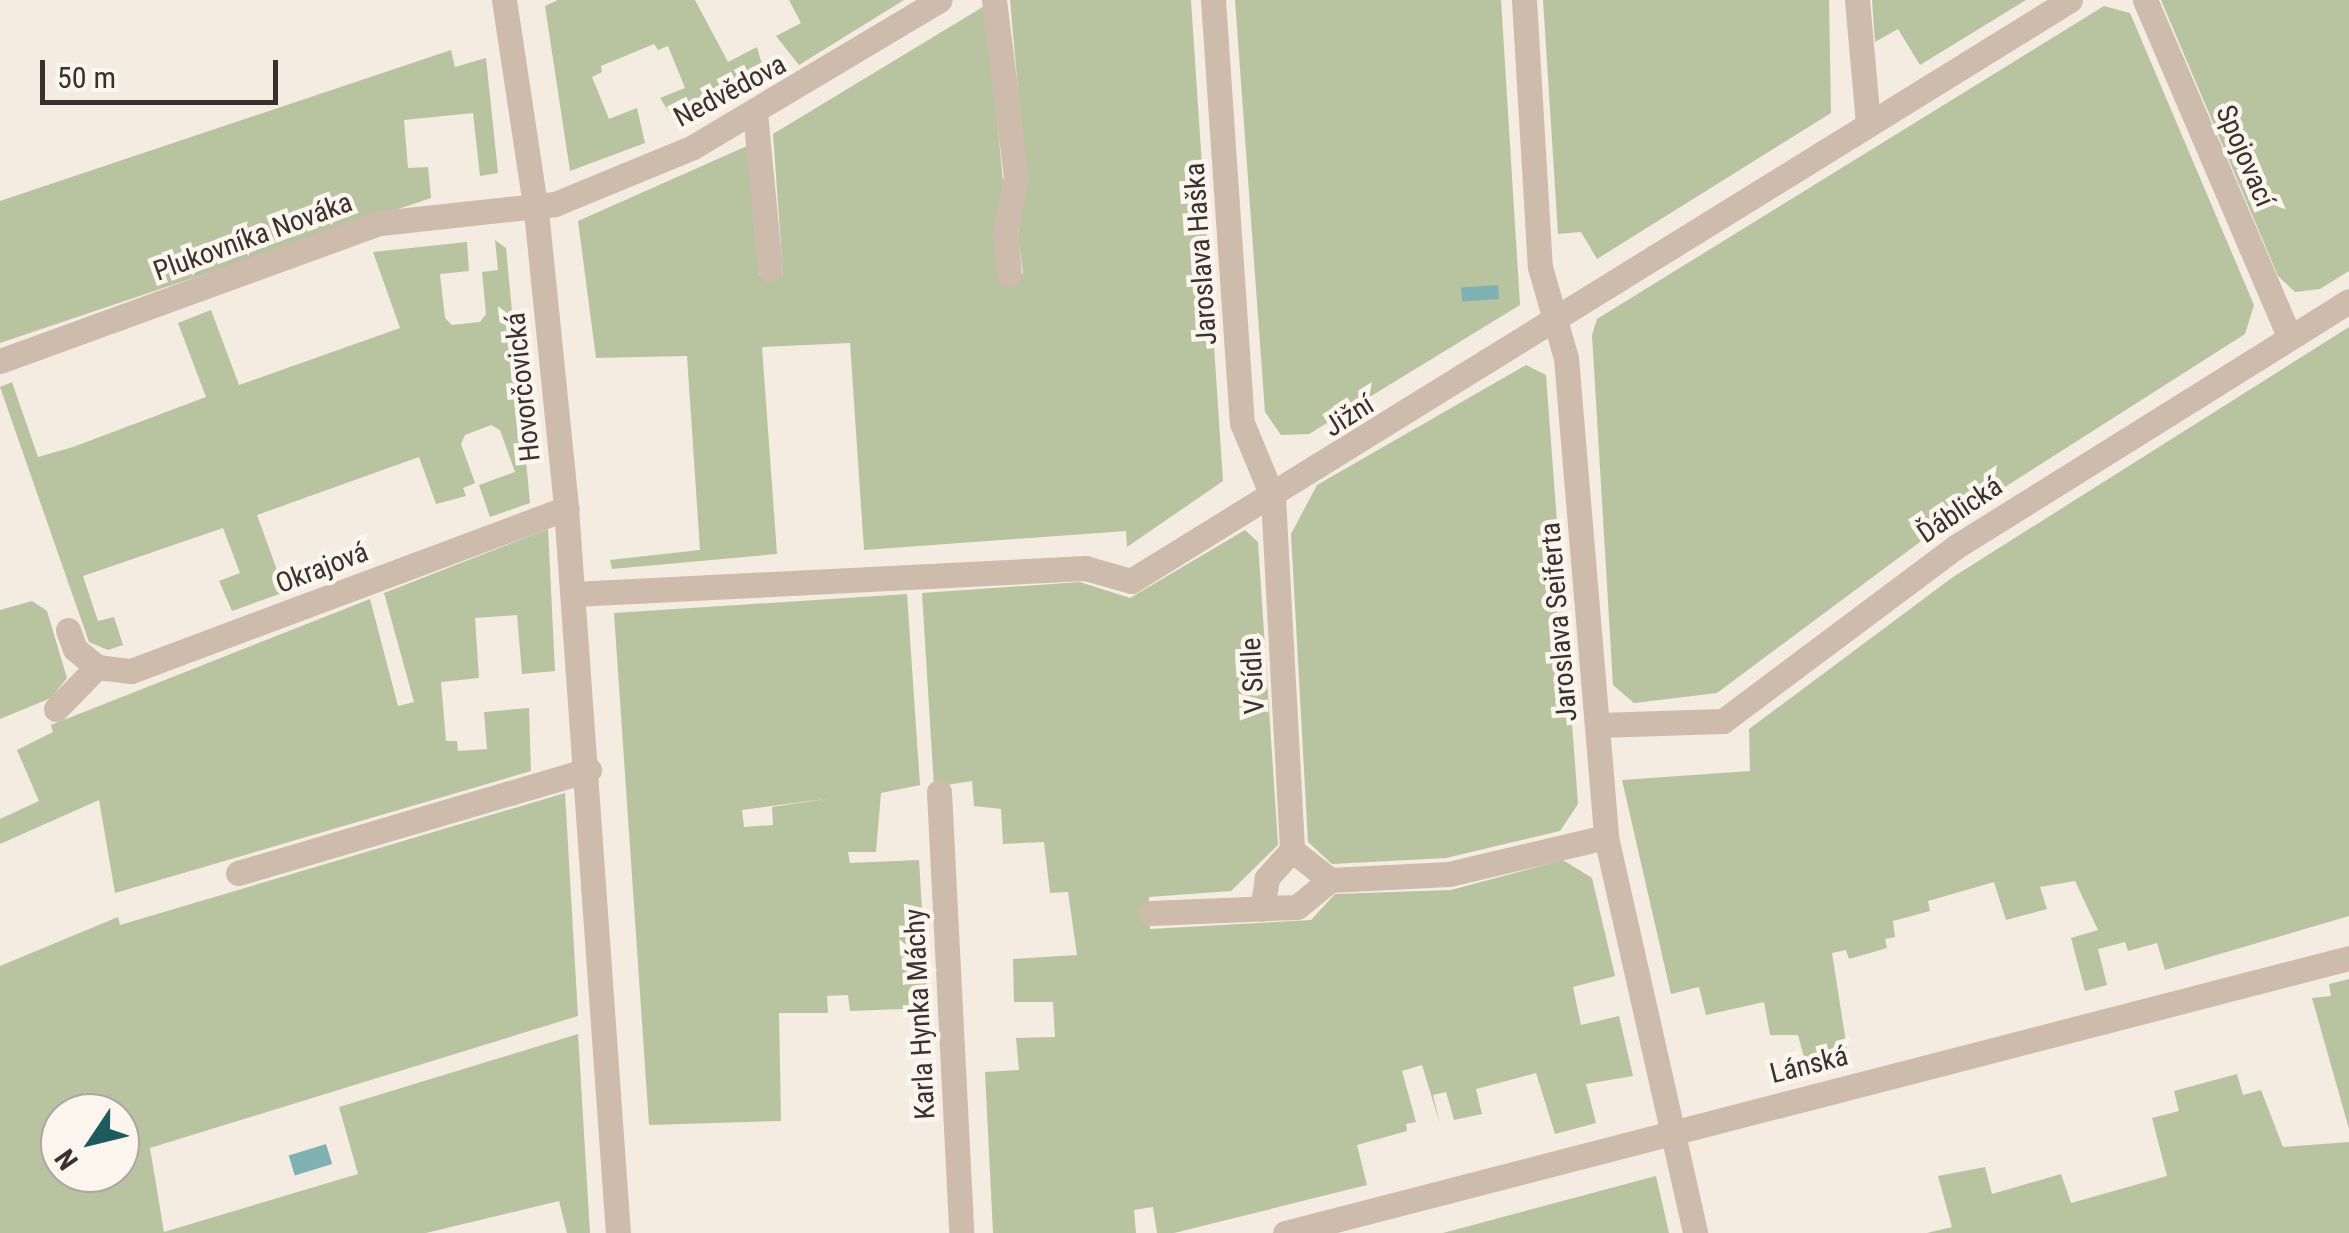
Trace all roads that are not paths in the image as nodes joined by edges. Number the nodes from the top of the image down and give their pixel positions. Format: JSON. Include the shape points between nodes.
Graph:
{"nodes":[{"id":1,"x":504,"y":0,"type":"edge"},
{"id":2,"x":940,"y":0,"type":"edge"},
{"id":3,"x":994,"y":0,"type":"edge"},
{"id":4,"x":1213,"y":0,"type":"edge"},
{"id":5,"x":1524,"y":0,"type":"edge"},
{"id":6,"x":1856,"y":0,"type":"edge"},
{"id":7,"x":2070,"y":0,"type":"edge"},
{"id":8,"x":2145,"y":0,"type":"edge"},
{"id":9,"x":755,"y":113,"type":"junction"},
{"id":10,"x":1868,"y":124,"type":"junction"},
{"id":11,"x":536,"y":211,"type":"junction"},
{"id":12,"x":770,"y":269,"type":"dead end"},
{"id":13,"x":1009,"y":276,"type":"dead end"},
{"id":14,"x":2349,"y":301,"type":"edge"},
{"id":15,"x":1555,"y":325,"type":"junction"},
{"id":16,"x":2290,"y":336,"type":"junction"},
{"id":17,"x":0,"y":361,"type":"edge"},
{"id":18,"x":1273,"y":498,"type":"junction"},
{"id":19,"x":566,"y":508,"type":"junction"},
{"id":20,"x":574,"y":594,"type":"junction"},
{"id":21,"x":68,"y":630,"type":"dead end"},
{"id":22,"x":97,"y":667,"type":"junction"},
{"id":23,"x":56,"y":709,"type":"dead end"},
{"id":24,"x":1598,"y":726,"type":"junction"},
{"id":25,"x":589,"y":770,"type":"junction"},
{"id":26,"x":939,"y":792,"type":"dead end"},
{"id":27,"x":1606,"y":837,"type":"junction"},
{"id":28,"x":1292,"y":850,"type":"junction"},
{"id":29,"x":238,"y":872,"type":"dead end"},
{"id":30,"x":1330,"y":880,"type":"junction"},
{"id":31,"x":1262,"y":909,"type":"junction"},
{"id":32,"x":1151,"y":913,"type":"dead end"},
{"id":33,"x":2349,"y":958,"type":"edge"},
{"id":34,"x":1670,"y":1132,"type":"junction"},
{"id":35,"x":618,"y":1233,"type":"edge"},
{"id":36,"x":961,"y":1233,"type":"edge"},
{"id":37,"x":1285,"y":1233,"type":"edge"},
{"id":38,"x":1695,"y":1233,"type":"edge"}],
"edges":[{"from":1,"to":11,"type":"street","name":"Hovorčovická"},
{"from":2,"to":9,"type":"street","name":"Nedvědova"},
{"from":3,"to":13,"type":"street","via":[[1016,177],[1005,231]]},
{"from":4,"to":18,"type":"street","name":"Jaroslava Haška","via":[[1242,423]]},
{"from":5,"to":15,"type":"street","name":"Jaroslava Seiferta","via":[[1540,267]]},
{"from":6,"to":10,"type":"street"},
{"from":7,"to":10,"type":"street","name":"Jižní"},
{"from":8,"to":16,"type":"street","name":"Spojovací"},
{"from":9,"to":11,"type":"street","name":"Nedvědova","via":[[693,147]]},
{"from":9,"to":12,"type":"street"},
{"from":10,"to":15,"type":"street","name":"Jižní"},
{"from":11,"to":17,"type":"street","name":"Plukovníka Nováka","via":[[380,223]]},
{"from":11,"to":19,"type":"street","name":"Hovorčovická"},
{"from":14,"to":16,"type":"street","name":"Ďáblická"},
{"from":15,"to":18,"type":"street","name":"Jižní"},
{"from":15,"to":24,"type":"street","name":"Jaroslava Seiferta","via":[[1566,358]]},
{"from":16,"to":24,"type":"street","name":"Ďáblická","via":[[1958,546],[1723,721]]},
{"from":18,"to":20,"type":"street","name":"Jižní","via":[[1131,581],[1085,568]]},
{"from":18,"to":28,"type":"street","name":"V Sídle"},
{"from":19,"to":20,"type":"street","name":"Hovorčovická"},
{"from":19,"to":22,"type":"street","name":"Okrajová","via":[[131,671]]},
{"from":20,"to":25,"type":"street","name":"Hovorčovická"},
{"from":21,"to":22,"type":"street","via":[[75,649]]},
{"from":22,"to":23,"type":"street"},
{"from":24,"to":27,"type":"street","name":"Jaroslava Seiferta"},
{"from":25,"to":29,"type":"street"},
{"from":25,"to":35,"type":"street","name":"Hovorčovická"},
{"from":26,"to":36,"type":"street","name":"Karla Hynka Máchy"},
{"from":27,"to":30,"type":"street","via":[[1448,874]]},
{"from":27,"to":34,"type":"street","name":"Jaroslava Seiferta"},
{"from":28,"to":30,"type":"street"},
{"from":28,"to":31,"type":"street","via":[[1267,878]]},
{"from":30,"to":31,"type":"street","via":[[1298,908]]},
{"from":31,"to":32,"type":"street"},
{"from":33,"to":34,"type":"street","name":"Lánská"},
{"from":34,"to":37,"type":"street","name":"Lánská"},
{"from":34,"to":38,"type":"street","name":"Jaroslava Seiferta"}]}
